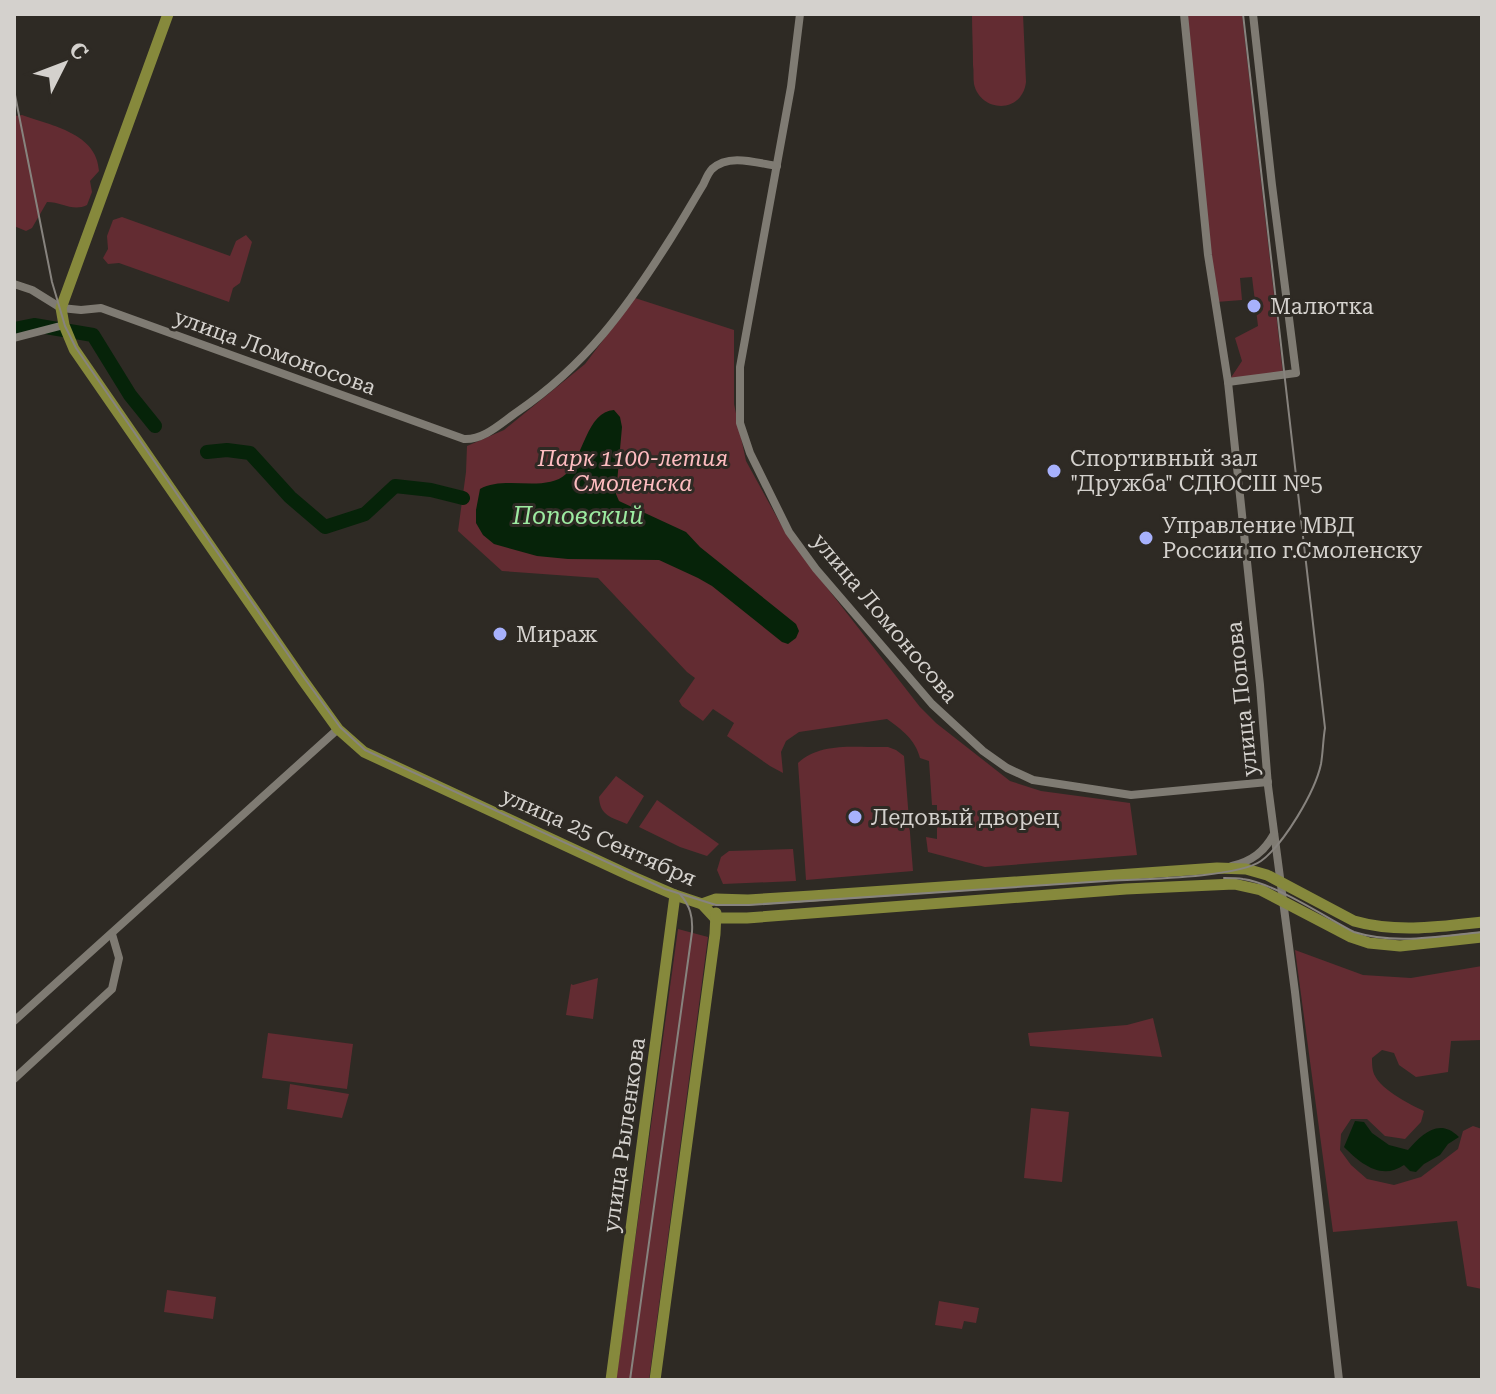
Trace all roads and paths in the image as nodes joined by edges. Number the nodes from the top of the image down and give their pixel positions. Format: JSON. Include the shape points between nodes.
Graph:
{"nodes":[{"id":1,"x":168,"y":14,"type":"edge"},
{"id":2,"x":800,"y":14,"type":"edge"},
{"id":3,"x":1184,"y":14,"type":"edge"},
{"id":4,"x":1253,"y":14,"type":"edge"},
{"id":5,"x":777,"y":166,"type":"junction"},
{"id":6,"x":14,"y":284,"type":"edge"},
{"id":7,"x":61,"y":308,"type":"junction"},
{"id":8,"x":63,"y":325,"type":"junction"},
{"id":9,"x":14,"y":338,"type":"edge"},
{"id":10,"x":1228,"y":382,"type":"junction"},
{"id":11,"x":338,"y":729,"type":"junction"},
{"id":12,"x":1268,"y":782,"type":"junction"},
{"id":13,"x":1274,"y":833,"type":"junction"},
{"id":14,"x":1217,"y":868,"type":"junction"},
{"id":15,"x":1281,"y":881,"type":"junction"},
{"id":16,"x":675,"y":895,"type":"junction"},
{"id":17,"x":716,"y":899,"type":"junction"},
{"id":18,"x":1284,"y":902,"type":"junction"},
{"id":19,"x":702,"y":904,"type":"junction"},
{"id":20,"x":715,"y":918,"type":"junction"},
{"id":21,"x":1482,"y":922,"type":"edge"},
{"id":22,"x":112,"y":934,"type":"junction"},
{"id":23,"x":1482,"y":937,"type":"edge"},
{"id":24,"x":14,"y":1021,"type":"edge"},
{"id":25,"x":14,"y":1079,"type":"edge"},
{"id":26,"x":611,"y":1380,"type":"edge"},
{"id":27,"x":655,"y":1380,"type":"edge"},
{"id":28,"x":1339,"y":1380,"type":"edge"}],
"edges":[{"from":1,"to":7,"type":"main road"},
{"from":2,"to":5,"type":"street","name":"улица Ломоносова"},
{"from":3,"to":10,"type":"street","name":"улица Попова","via":[[1208,255]]},
{"from":4,"to":10,"type":"street","via":[[1296,373]]},
{"from":5,"to":7,"type":"street","name":"улица Ломоносова","via":[[732,160],[712,169],[657,261],[594,347],[533,402],[472,439],[101,308]]},
{"from":5,"to":12,"type":"street","name":"улица Ломоносова","via":[[740,367],[740,423],[789,532],[816,569],[932,704],[1007,768],[1033,780],[1131,795]]},
{"from":6,"to":7,"type":"street"},
{"from":7,"to":8,"type":"main road","name":"улица 25 Сентября"},
{"from":8,"to":9,"type":"street"},
{"from":8,"to":11,"type":"main road","name":"улица 25 Сентября","via":[[74,349]]},
{"from":10,"to":12,"type":"street","name":"улица Попова"},
{"from":11,"to":16,"type":"main road","name":"улица 25 Сентября","via":[[364,752]]},
{"from":11,"to":22,"type":"street"},
{"from":12,"to":13,"type":"street","name":"улица Попова"},
{"from":13,"to":14,"type":"street","via":[[1264,850],[1247,862]]},
{"from":13,"to":15,"type":"street","name":"улица Попова"},
{"from":14,"to":15,"type":"main road","name":"улица 25 Сентября","via":[[1246,869]]},
{"from":14,"to":17,"type":"main road","name":"улица 25 Сентября"},
{"from":15,"to":18,"type":"street","name":"улица Попова"},
{"from":15,"to":21,"type":"main road","name":"улица 25 Сентября","via":[[1368,925],[1397,929]]},
{"from":16,"to":19,"type":"main road","name":"улица 25 Сентября"},
{"from":16,"to":26,"type":"main road","name":"улица Рыленкова"},
{"from":17,"to":19,"type":"main road","name":"улица 25 Сентября"},
{"from":17,"to":20,"type":"main road"},
{"from":18,"to":20,"type":"main road","via":[[1253,887],[1223,884]]},
{"from":18,"to":23,"type":"main road","via":[[1369,943],[1400,946]]},
{"from":18,"to":28,"type":"street","name":"улица Попова"},
{"from":19,"to":20,"type":"main road"},
{"from":20,"to":27,"type":"main road"},
{"from":22,"to":24,"type":"street"},
{"from":22,"to":25,"type":"street","via":[[119,958],[112,989]]}]}
